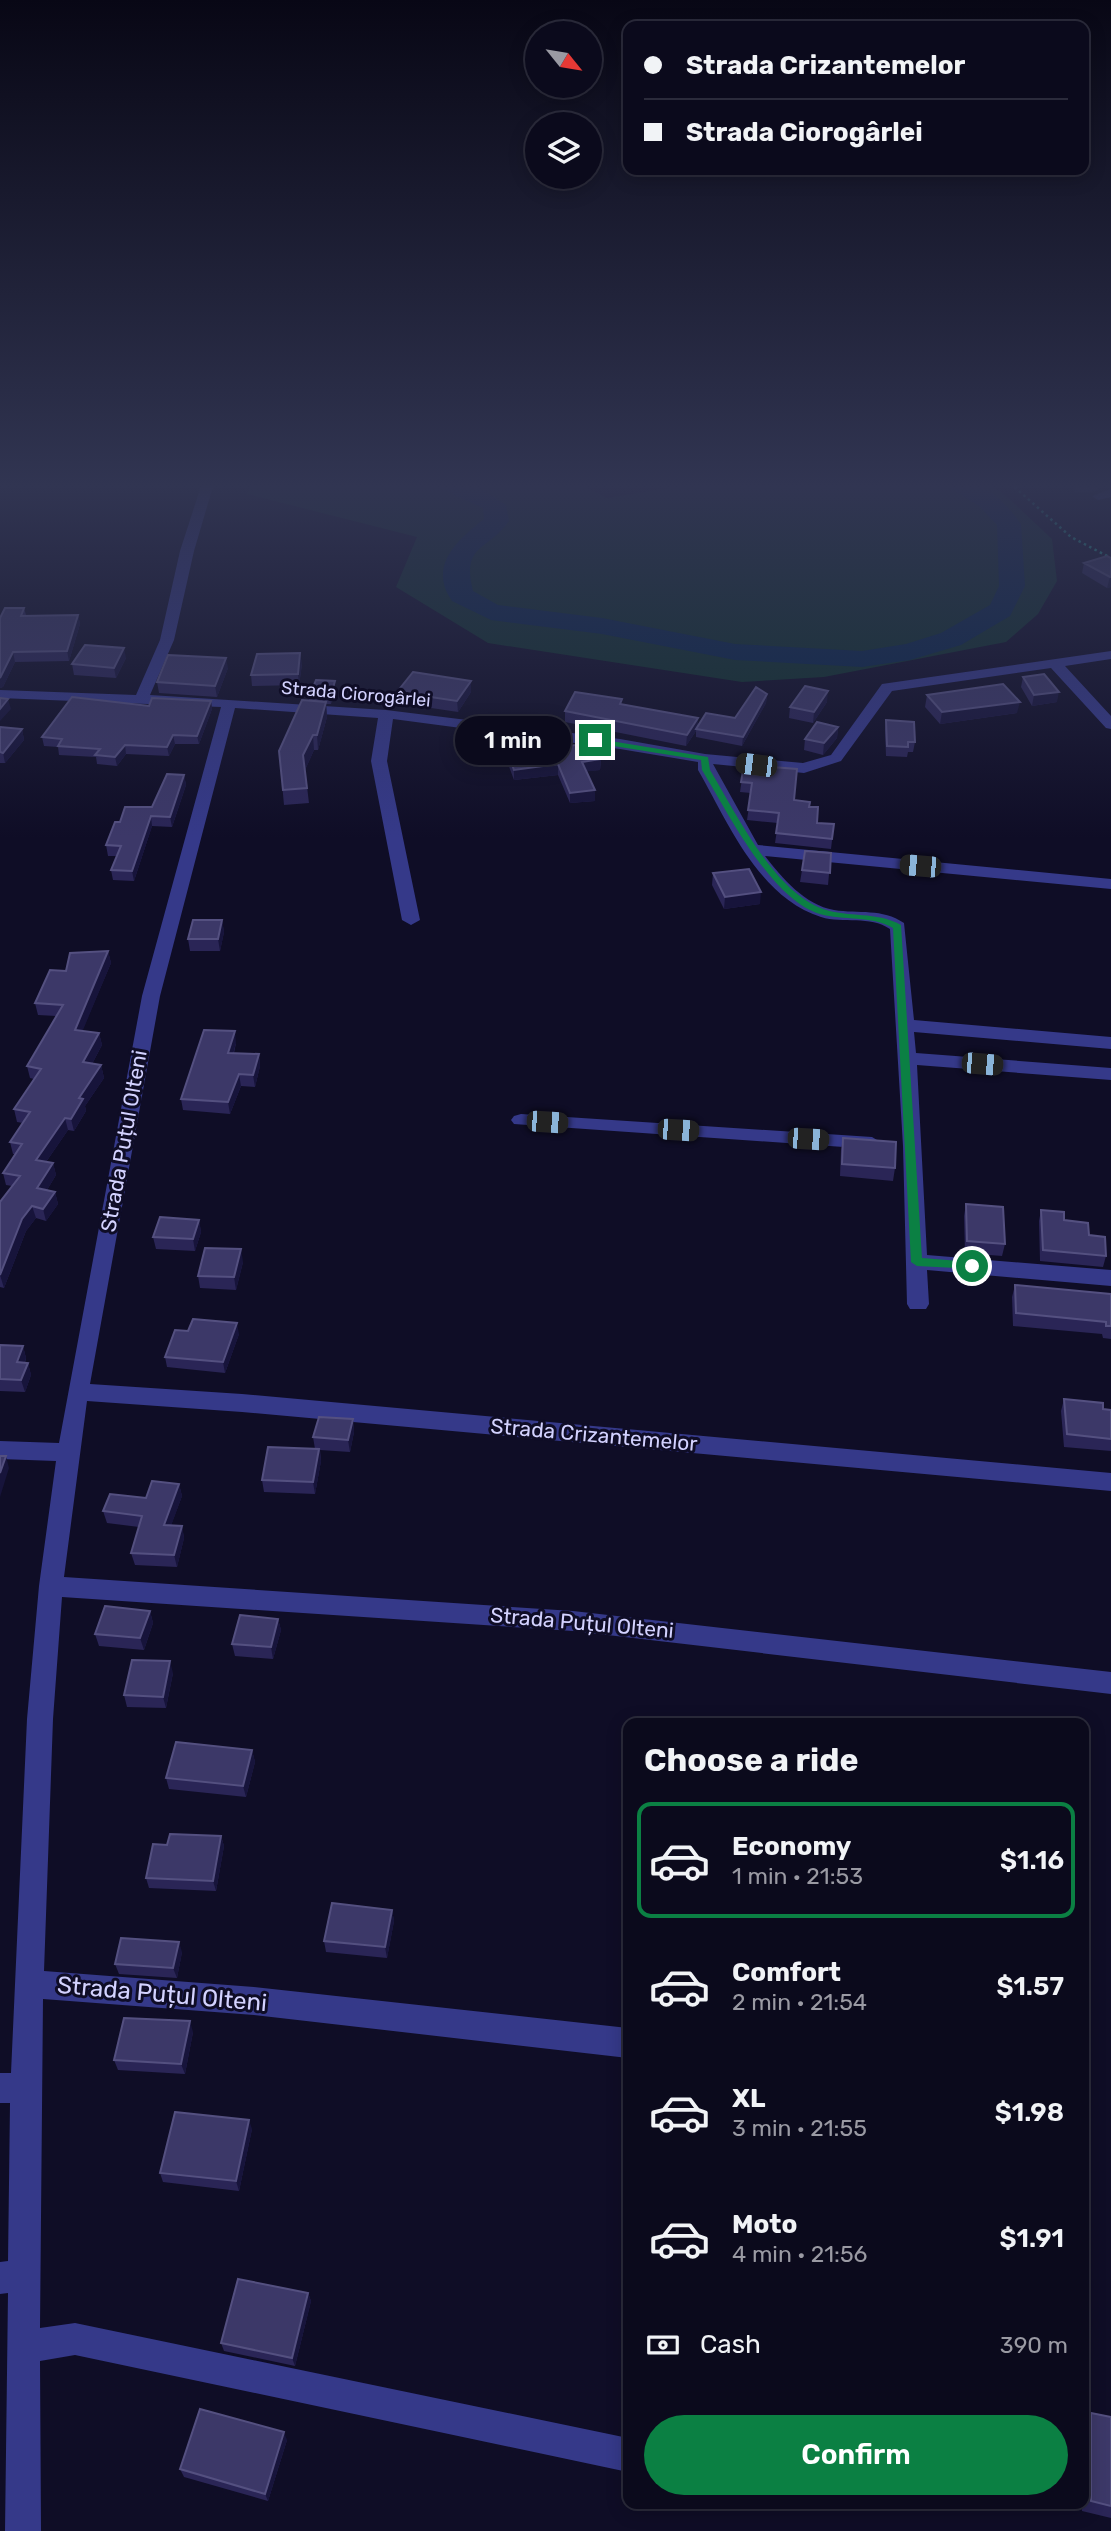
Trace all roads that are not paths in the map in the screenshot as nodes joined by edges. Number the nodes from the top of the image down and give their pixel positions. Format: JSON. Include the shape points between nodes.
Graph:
{"nodes":[{"id":1,"x":176,"y":601,"type":"edge"},
{"id":2,"x":1107,"y":657,"type":"edge"},
{"id":3,"x":1054,"y":662,"type":"junction"},
{"id":4,"x":0,"y":694,"type":"edge"},
{"id":5,"x":142,"y":698,"type":"junction"},
{"id":6,"x":229,"y":703,"type":"junction"},
{"id":7,"x":386,"y":714,"type":"junction"},
{"id":8,"x":1111,"y":725,"type":"edge"},
{"id":9,"x":705,"y":759,"type":"junction"},
{"id":10,"x":756,"y":850,"type":"junction"},
{"id":11,"x":1111,"y":884,"type":"edge"},
{"id":12,"x":411,"y":920,"type":"dead end"},
{"id":13,"x":904,"y":1025,"type":"junction"},
{"id":14,"x":1111,"y":1043,"type":"edge"},
{"id":15,"x":905,"y":1058,"type":"junction"},
{"id":16,"x":1111,"y":1074,"type":"edge"},
{"id":17,"x":521,"y":1120,"type":"dead end"},
{"id":18,"x":899,"y":1145,"type":"junction"},
{"id":19,"x":917,"y":1262,"type":"junction"},
{"id":20,"x":1111,"y":1278,"type":"edge"},
{"id":21,"x":918,"y":1304,"type":"dead end"},
{"id":22,"x":77,"y":1392,"type":"junction"},
{"id":23,"x":0,"y":1450,"type":"edge"},
{"id":24,"x":69,"y":1452,"type":"junction"},
{"id":25,"x":1111,"y":1482,"type":"edge"},
{"id":26,"x":51,"y":1586,"type":"junction"},
{"id":27,"x":1111,"y":1682,"type":"edge"},
{"id":28,"x":30,"y":1984,"type":"junction"},
{"id":29,"x":623,"y":2042,"type":"edge"},
{"id":30,"x":13,"y":2087,"type":"edge"},
{"id":31,"x":11,"y":2277,"type":"edge"},
{"id":32,"x":22,"y":2347,"type":"junction"},
{"id":33,"x":623,"y":2454,"type":"edge"},
{"id":34,"x":23,"y":2531,"type":"edge"}],
"edges":[{"from":1,"to":5,"type":"street","via":[[167,640]]},
{"from":2,"to":3,"type":"street","name":"Strada Ciorogârlei"},
{"from":3,"to":8,"type":"street"},
{"from":3,"to":9,"type":"street","name":"Strada Ciorogârlei","via":[[887,687],[844,749],[823,764],[782,768]]},
{"from":4,"to":5,"type":"street","name":"Strada Ciorogârlei"},
{"from":5,"to":6,"type":"street","name":"Strada Ciorogârlei"},
{"from":6,"to":7,"type":"street","name":"Strada Ciorogârlei"},
{"from":6,"to":22,"type":"street","name":"Strada Puțul Olteni","via":[[151,996]]},
{"from":7,"to":9,"type":"street","name":"Strada Ciorogârlei"},
{"from":7,"to":12,"type":"street","via":[[379,761]]},
{"from":9,"to":10,"type":"street","via":[[706,770]]},
{"from":10,"to":11,"type":"street"},
{"from":10,"to":13,"type":"street","via":[[784,887],[820,911],[884,919],[898,927]]},
{"from":13,"to":14,"type":"street"},
{"from":13,"to":15,"type":"street"},
{"from":15,"to":16,"type":"street"},
{"from":15,"to":18,"type":"street"},
{"from":17,"to":18,"type":"street"},
{"from":18,"to":19,"type":"street"},
{"from":19,"to":20,"type":"street"},
{"from":19,"to":21,"type":"street"},
{"from":22,"to":24,"type":"street","name":"Strada Puțul Olteni"},
{"from":22,"to":25,"type":"street","name":"Strada Crizantemelor"},
{"from":23,"to":24,"type":"street"},
{"from":24,"to":26,"type":"street","name":"Strada Puțul Olteni"},
{"from":26,"to":27,"type":"street","name":"Strada Puțul Olteni","via":[[573,1621]]},
{"from":26,"to":28,"type":"street","name":"Strada Puțul Olteni","via":[[40,1719]]},
{"from":28,"to":29,"type":"street","name":"Strada Puțul Olteni","via":[[254,2001]]},
{"from":28,"to":30,"type":"street","name":"Strada Puțul Olteni"},
{"from":30,"to":31,"type":"street","name":"Strada Puțul Olteni"},
{"from":31,"to":32,"type":"street","name":"Strada Puțul Olteni"},
{"from":32,"to":33,"type":"street","via":[[75,2339]]},
{"from":32,"to":34,"type":"street","name":"Strada Puțul Olteni"}]}
